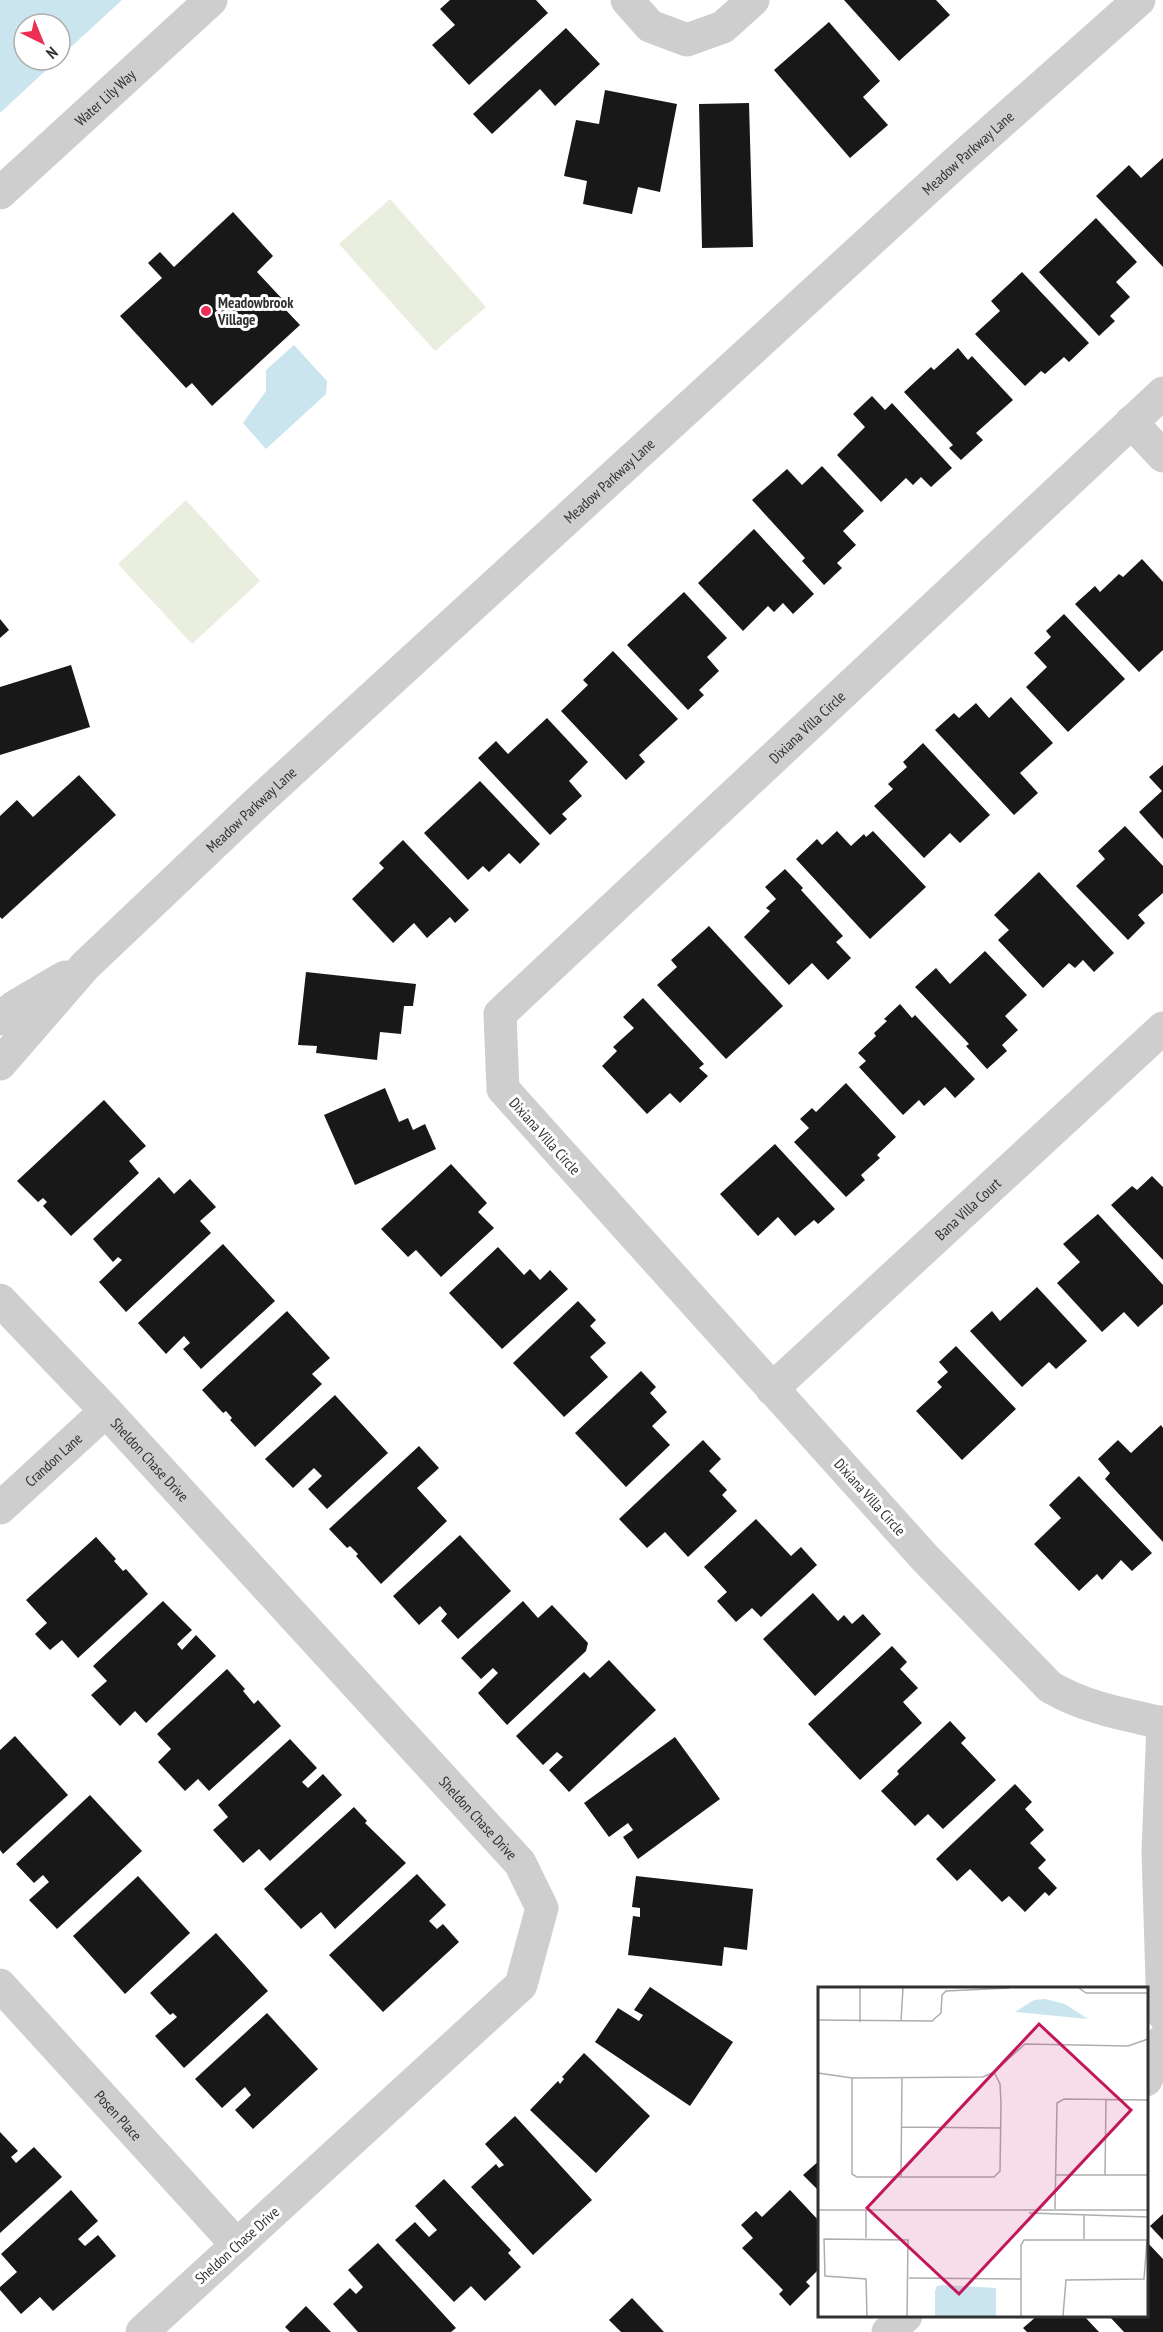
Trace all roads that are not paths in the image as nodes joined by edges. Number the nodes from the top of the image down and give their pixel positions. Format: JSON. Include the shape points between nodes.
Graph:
{"nodes":[{"id":1,"x":211,"y":0,"type":"edge"},
{"id":2,"x":627,"y":0,"type":"edge"},
{"id":3,"x":753,"y":0,"type":"edge"},
{"id":4,"x":1139,"y":0,"type":"edge"},
{"id":5,"x":0,"y":193,"type":"edge"},
{"id":6,"x":1163,"y":393,"type":"edge"},
{"id":7,"x":1131,"y":422,"type":"junction"},
{"id":8,"x":1163,"y":456,"type":"edge"},
{"id":9,"x":85,"y":966,"type":"junction"},
{"id":10,"x":0,"y":1019,"type":"edge"},
{"id":11,"x":1163,"y":1028,"type":"edge"},
{"id":12,"x":0,"y":1064,"type":"edge"},
{"id":13,"x":0,"y":1300,"type":"edge"},
{"id":14,"x":772,"y":1389,"type":"junction"},
{"id":15,"x":106,"y":1411,"type":"junction"},
{"id":16,"x":0,"y":1508,"type":"edge"},
{"id":17,"x":1163,"y":1722,"type":"edge"},
{"id":18,"x":0,"y":1985,"type":"edge"},
{"id":19,"x":1163,"y":2014,"type":"edge"},
{"id":20,"x":1163,"y":2040,"type":"edge"},
{"id":21,"x":1148,"y":2075,"type":"edge"},
{"id":22,"x":237,"y":2245,"type":"junction"},
{"id":23,"x":905,"y":2317,"type":"edge"},
{"id":24,"x":142,"y":2332,"type":"edge"},
{"id":25,"x":888,"y":2332,"type":"edge"}],
"edges":[{"from":1,"to":5,"type":"street","name":"Water Lily Way"},
{"from":2,"to":3,"type":"street","via":[[650,26],[687,40],[723,27]]},
{"from":4,"to":9,"type":"street","name":"Meadow Parkway Lane","via":[[926,189],[259,801]]},
{"from":6,"to":7,"type":"street","name":"Dixiana Villa Circle"},
{"from":7,"to":8,"type":"street"},
{"from":7,"to":14,"type":"street","name":"Dixiana Villa Circle","via":[[500,1014],[503,1089]]},
{"from":9,"to":10,"type":"street","name":"Meadow Parkway Lane"},
{"from":9,"to":12,"type":"street","name":"Meadow Parkway Lane"},
{"from":11,"to":14,"type":"street","name":"Bana Villa Court"},
{"from":13,"to":15,"type":"street","name":"Sheldon Chase Drive"},
{"from":14,"to":17,"type":"street","name":"Dixiana Villa Circle","via":[[925,1558],[1050,1687],[1097,1709]]},
{"from":15,"to":16,"type":"street","name":"Crandon Lane"},
{"from":15,"to":22,"type":"street","name":"Sheldon Chase Drive","via":[[520,1863],[542,1908],[521,1985]]},
{"from":17,"to":19,"type":"street","via":[[1158,1852]]},
{"from":18,"to":22,"type":"street","name":"Posen Place"},
{"from":20,"to":21,"type":"street"},
{"from":22,"to":24,"type":"street","name":"Sheldon Chase Drive"},
{"from":23,"to":25,"type":"street"}]}
